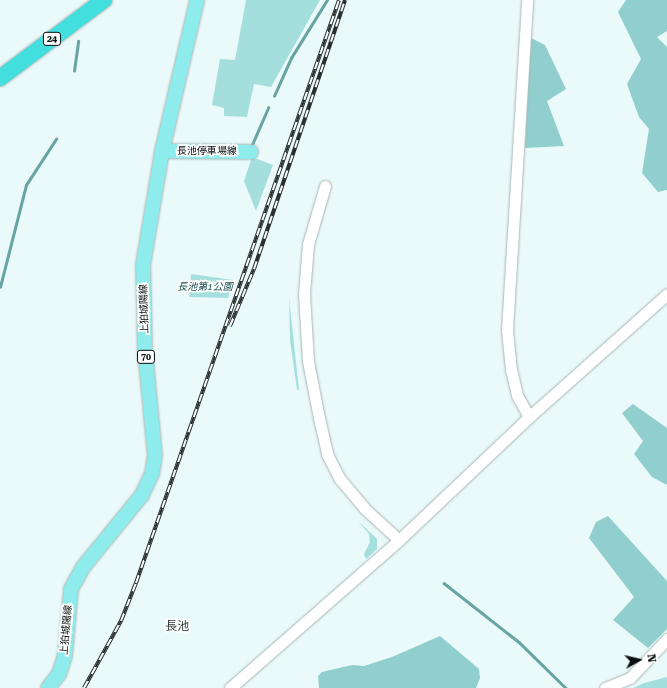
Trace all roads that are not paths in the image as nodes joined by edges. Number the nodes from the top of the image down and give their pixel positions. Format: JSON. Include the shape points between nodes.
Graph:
{"nodes":[{"id":1,"x":104,"y":0,"type":"edge"},
{"id":2,"x":197,"y":0,"type":"edge"},
{"id":3,"x":527,"y":0,"type":"edge"},
{"id":4,"x":0,"y":78,"type":"edge"},
{"id":5,"x":162,"y":151,"type":"junction"},
{"id":6,"x":251,"y":152,"type":"dead end"},
{"id":7,"x":325,"y":186,"type":"dead end"},
{"id":8,"x":667,"y":294,"type":"edge"},
{"id":9,"x":529,"y":417,"type":"junction"},
{"id":10,"x":399,"y":540,"type":"junction"},
{"id":11,"x":667,"y":639,"type":"edge"},
{"id":12,"x":48,"y":688,"type":"edge"},
{"id":13,"x":230,"y":688,"type":"edge"},
{"id":14,"x":605,"y":688,"type":"edge"}],
"edges":[{"from":1,"to":4,"type":"highway","number":"24"},
{"from":2,"to":5,"type":"main road","name":"上狛城陽線","number":"70"},
{"from":3,"to":9,"type":"street","via":[[507,330],[510,370],[517,395]]},
{"from":5,"to":6,"type":"main road","name":"長池停車場線"},
{"from":5,"to":12,"type":"main road","name":"上狛城陽線","number":"70","via":[[143,265],[145,350],[155,456],[152,474],[142,495],[84,566],[71,589],[66,656],[59,674]]},
{"from":7,"to":10,"type":"street","via":[[308,244],[304,294],[308,361],[319,418],[327,454],[340,479],[364,508]]},
{"from":8,"to":9,"type":"street"},
{"from":9,"to":10,"type":"street"},
{"from":10,"to":13,"type":"street"},
{"from":11,"to":14,"type":"street","via":[[630,678]]}]}
